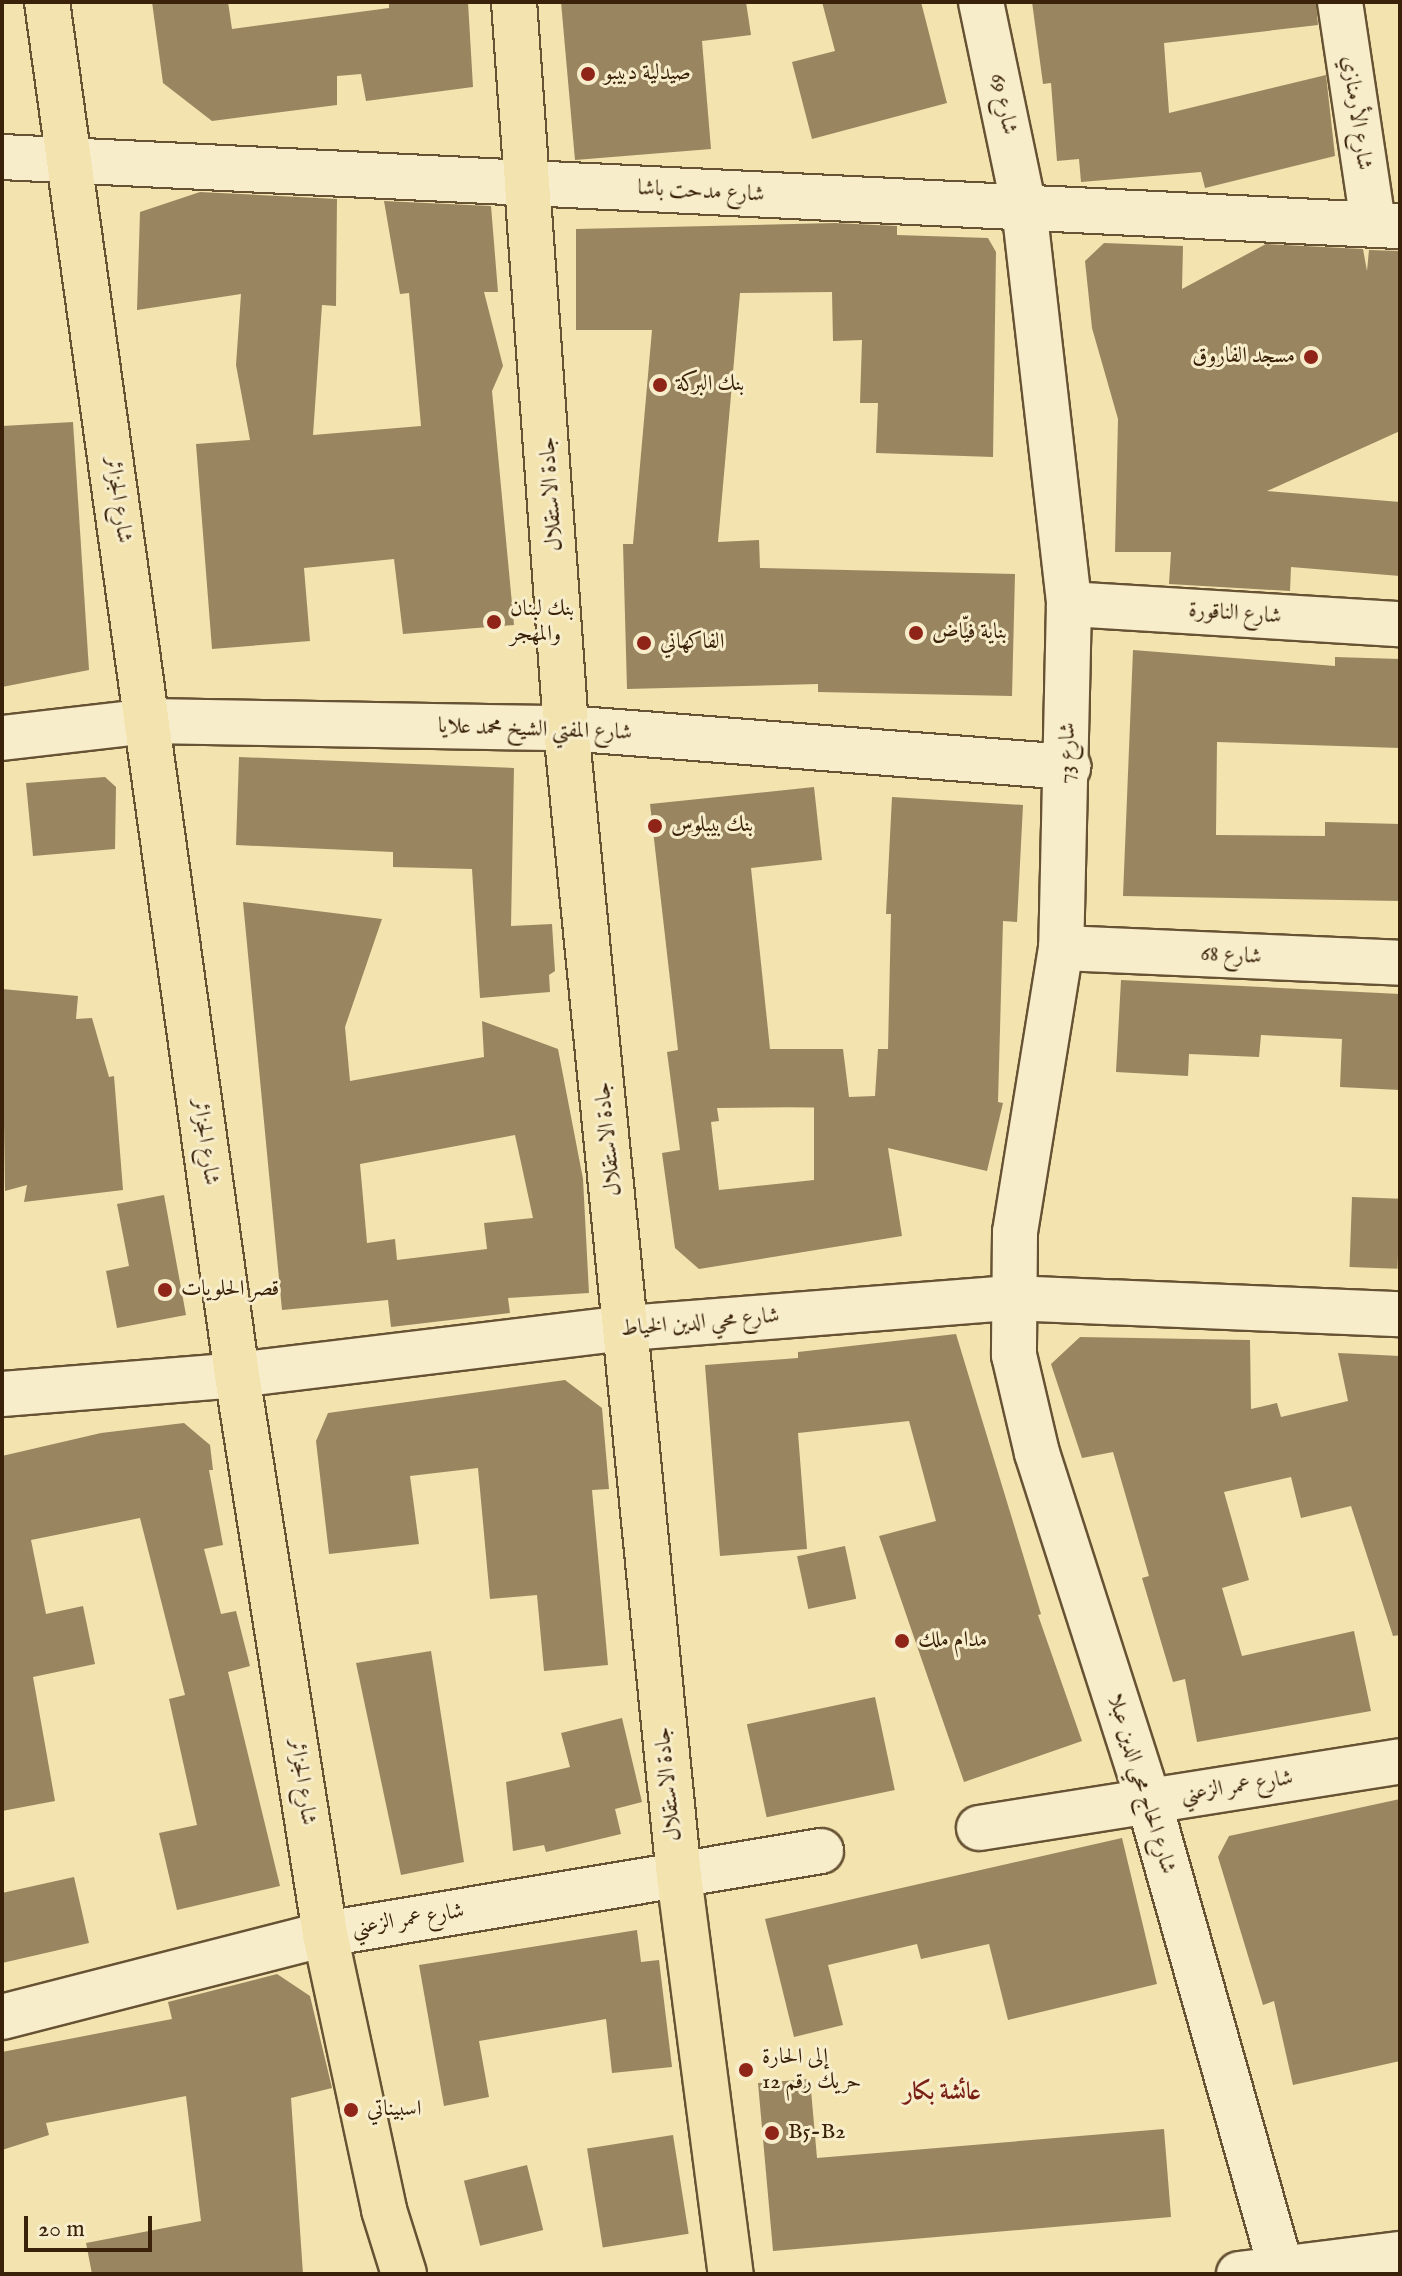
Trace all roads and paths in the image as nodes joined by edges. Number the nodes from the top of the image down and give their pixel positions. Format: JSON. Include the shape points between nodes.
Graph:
{"nodes":[{"id":1,"x":47,"y":2,"type":"edge"},
{"id":2,"x":514,"y":2,"type":"edge"},
{"id":3,"x":981,"y":2,"type":"edge"},
{"id":4,"x":1340,"y":2,"type":"edge"},
{"id":5,"x":2,"y":157,"type":"edge"},
{"id":6,"x":70,"y":161,"type":"junction"},
{"id":7,"x":530,"y":185,"type":"junction"},
{"id":8,"x":1024,"y":207,"type":"junction"},
{"id":9,"x":1386,"y":225,"type":"edge"},
{"id":10,"x":1069,"y":604,"type":"junction"},
{"id":11,"x":1400,"y":624,"type":"edge"},
{"id":12,"x":149,"y":721,"type":"junction"},
{"id":13,"x":566,"y":728,"type":"junction"},
{"id":14,"x":2,"y":738,"type":"edge"},
{"id":15,"x":1068,"y":767,"type":"junction"},
{"id":16,"x":1061,"y":948,"type":"junction"},
{"id":17,"x":1400,"y":963,"type":"edge"},
{"id":18,"x":1011,"y":1298,"type":"junction"},
{"id":19,"x":1400,"y":1314,"type":"edge"},
{"id":20,"x":628,"y":1328,"type":"junction"},
{"id":21,"x":237,"y":1375,"type":"junction"},
{"id":22,"x":2,"y":1394,"type":"edge"},
{"id":23,"x":1400,"y":1761,"type":"edge"},
{"id":24,"x":1149,"y":1802,"type":"junction"},
{"id":25,"x":979,"y":1828,"type":"dead end"},
{"id":26,"x":821,"y":1851,"type":"dead end"},
{"id":27,"x":679,"y":1876,"type":"junction"},
{"id":28,"x":325,"y":1934,"type":"junction"},
{"id":29,"x":2,"y":2017,"type":"edge"},
{"id":30,"x":1400,"y":2254,"type":"edge"},
{"id":31,"x":1260,"y":2272,"type":"edge"},
{"id":32,"x":404,"y":2274,"type":"edge"},
{"id":33,"x":731,"y":2274,"type":"edge"}],
"edges":[{"from":1,"to":6,"type":"main road","name":"شارع الجزائر"},
{"from":2,"to":7,"type":"main road","name":"جادة الاستقلال"},
{"from":3,"to":8,"type":"street","name":"شارع 69"},
{"from":4,"to":9,"type":"street","name":"شارع الأرمنازي"},
{"from":5,"to":6,"type":"street","name":"شارع مدحت باشا"},
{"from":6,"to":7,"type":"street","name":"شارع مدحت باشا"},
{"from":6,"to":12,"type":"main road","name":"شارع الجزائر"},
{"from":7,"to":8,"type":"street","name":"شارع مدحت باشا"},
{"from":7,"to":13,"type":"main road","name":"جادة الاستقلال"},
{"from":8,"to":9,"type":"street","name":"شارع مدحت باشا"},
{"from":8,"to":10,"type":"street","name":"شارع 73"},
{"from":10,"to":11,"type":"street","name":"شارع الناقورة"},
{"from":10,"to":15,"type":"street","name":"شارع 73"},
{"from":12,"to":13,"type":"street","name":"شارع المفتي الشيخ محمد علايا"},
{"from":12,"to":14,"type":"street","name":"شارع المفتي الشيخ محمد علايا"},
{"from":12,"to":21,"type":"main road","name":"شارع الجزائر"},
{"from":13,"to":15,"type":"street","name":"شارع المفتي الشيخ محمد علايا"},
{"from":13,"to":20,"type":"main road","name":"جادة الاستقلال"},
{"from":15,"to":16,"type":"street","name":"شارع 73"},
{"from":16,"to":17,"type":"street","name":"شارع 68"},
{"from":16,"to":18,"type":"street","name":"شارع 73","via":[[1015,1232]]},
{"from":18,"to":19,"type":"street","name":"شارع محي الدين الخياط"},
{"from":18,"to":20,"type":"street","name":"شارع محي الدين الخياط"},
{"from":18,"to":24,"type":"street","name":"شارع الحاج محي الدين عبلا","via":[[1023,1402]]},
{"from":20,"to":21,"type":"street","name":"شارع محي الدين الخياط"},
{"from":20,"to":27,"type":"main road","name":"جادة الاستقلال"},
{"from":21,"to":22,"type":"street","name":"شارع محي الدين الخياط"},
{"from":21,"to":28,"type":"main road","name":"شارع الجزائر"},
{"from":23,"to":24,"type":"street","name":"شارع عمر الزعني"},
{"from":24,"to":25,"type":"street","name":"شارع عمر الزعني"},
{"from":24,"to":31,"type":"street","name":"شارع الحاج محي الدين عبلا"},
{"from":26,"to":27,"type":"street","name":"شارع عمر الزعني"},
{"from":27,"to":28,"type":"street","name":"شارع عمر الزعني"},
{"from":27,"to":33,"type":"main road","name":"جادة الاستقلال"},
{"from":28,"to":29,"type":"street","name":"شارع عمر الزعني"},
{"from":28,"to":32,"type":"main road","name":"شارع الجزائر","via":[[384,2210]]},
{"from":30,"to":31,"type":"street"}]}
